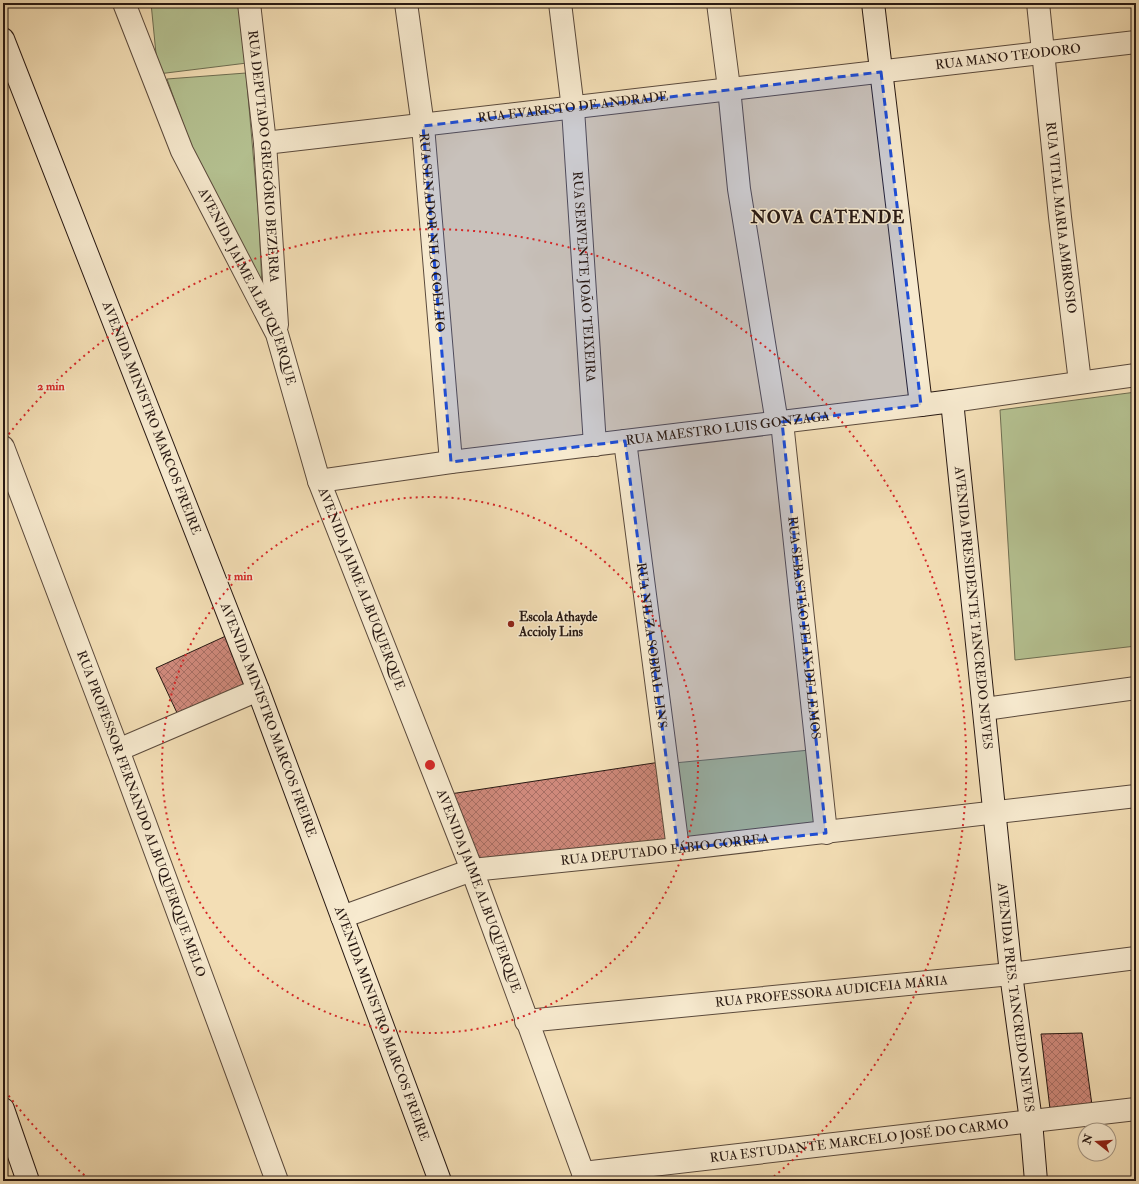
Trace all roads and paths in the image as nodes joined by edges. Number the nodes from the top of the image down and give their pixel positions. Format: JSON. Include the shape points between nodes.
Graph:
{"nodes":[{"id":1,"x":124,"y":3,"type":"edge"},
{"id":2,"x":249,"y":3,"type":"edge"},
{"id":3,"x":406,"y":3,"type":"edge"},
{"id":4,"x":560,"y":3,"type":"edge"},
{"id":5,"x":718,"y":3,"type":"edge"},
{"id":6,"x":872,"y":3,"type":"edge"},
{"id":7,"x":1038,"y":3,"type":"edge"},
{"id":8,"x":3,"y":39,"type":"edge"},
{"id":9,"x":1136,"y":42,"type":"edge"},
{"id":10,"x":1044,"y":54,"type":"junction"},
{"id":11,"x":881,"y":72,"type":"junction"},
{"id":12,"x":729,"y":88,"type":"junction"},
{"id":13,"x":573,"y":109,"type":"junction"},
{"id":14,"x":423,"y":126,"type":"junction"},
{"id":15,"x":265,"y":143,"type":"junction"},
{"id":16,"x":277,"y":334,"type":"junction"},
{"id":17,"x":1136,"y":375,"type":"edge"},
{"id":18,"x":1080,"y":382,"type":"junction"},
{"id":19,"x":952,"y":401,"type":"junction"},
{"id":20,"x":921,"y":406,"type":"junction"},
{"id":21,"x":779,"y":422,"type":"junction"},
{"id":22,"x":625,"y":441,"type":"junction"},
{"id":23,"x":595,"y":445,"type":"junction"},
{"id":24,"x":3,"y":447,"type":"edge"},
{"id":25,"x":451,"y":462,"type":"junction"},
{"id":26,"x":318,"y":481,"type":"junction"},
{"id":27,"x":1136,"y":688,"type":"edge"},
{"id":28,"x":258,"y":690,"type":"junction"},
{"id":29,"x":985,"y":709,"type":"junction"},
{"id":30,"x":118,"y":750,"type":"junction"},
{"id":31,"x":1136,"y":796,"type":"edge"},
{"id":32,"x":996,"y":814,"type":"junction"},
{"id":33,"x":826,"y":833,"type":"junction"},
{"id":34,"x":678,"y":849,"type":"junction"},
{"id":35,"x":472,"y":870,"type":"junction"},
{"id":36,"x":342,"y":917,"type":"junction"},
{"id":37,"x":1136,"y":958,"type":"edge"},
{"id":38,"x":1011,"y":974,"type":"junction"},
{"id":39,"x":526,"y":1021,"type":"junction"},
{"id":40,"x":3,"y":1109,"type":"edge"},
{"id":41,"x":1136,"y":1109,"type":"edge"},
{"id":42,"x":1031,"y":1121,"type":"junction"},
{"id":43,"x":584,"y":1177,"type":"edge"},
{"id":44,"x":28,"y":1181,"type":"edge"},
{"id":45,"x":277,"y":1181,"type":"edge"},
{"id":46,"x":440,"y":1181,"type":"edge"},
{"id":47,"x":1036,"y":1181,"type":"edge"}],
"edges":[{"from":1,"to":16,"type":"street","name":"AVENIDA JAIME ALBUQUERQUE","via":[[182,151]]},
{"from":2,"to":15,"type":"street","name":"RUA DEPUTADO GREGÓRIO BEZERRA"},
{"from":3,"to":14,"type":"street","name":"RUA SENADOR NILO COELHO"},
{"from":4,"to":13,"type":"street","name":"RUA SERVENTE JOÃO TEIXEIRA"},
{"from":5,"to":12,"type":"street","name":"RUA SEBASTIÃO FELIX DE LEMOS"},
{"from":6,"to":11,"type":"street"},
{"from":7,"to":10,"type":"street","name":"RUA VITAL MARIA AMBROSIO"},
{"from":8,"to":28,"type":"street","name":"AVENIDA MINISTRO MARCOS FREIRE"},
{"from":9,"to":10,"type":"street","name":"RUA MANO TEODORO"},
{"from":10,"to":11,"type":"street","name":"RUA MANO TEODORO"},
{"from":10,"to":18,"type":"street","name":"RUA VITAL MARIA AMBROSIO"},
{"from":11,"to":12,"type":"street","name":"RUA EVARISTO DE ANDRADE"},
{"from":11,"to":20,"type":"street"},
{"from":12,"to":13,"type":"street","name":"RUA EVARISTO DE ANDRADE"},
{"from":12,"to":21,"type":"street","name":"RUA SEBASTIÃO FELIX DE LEMOS","via":[[739,189]]},
{"from":13,"to":14,"type":"street","name":"RUA EVARISTO DE ANDRADE"},
{"from":13,"to":23,"type":"street","name":"RUA SERVENTE JOÃO TEIXEIRA"},
{"from":14,"to":15,"type":"street","name":"RUA EVARISTO DE ANDRADE"},
{"from":14,"to":25,"type":"street","name":"RUA SENADOR NILO COELHO"},
{"from":15,"to":16,"type":"street","name":"RUA DEPUTADO GREGÓRIO BEZERRA"},
{"from":16,"to":26,"type":"street","name":"AVENIDA JAIME ALBUQUERQUE"},
{"from":17,"to":18,"type":"street","name":"RUA MAESTRO LUIS GONZAGA"},
{"from":18,"to":19,"type":"street","name":"RUA MAESTRO LUIS GONZAGA"},
{"from":19,"to":20,"type":"street","name":"RUA MAESTRO LUIS GONZAGA"},
{"from":19,"to":29,"type":"street","name":"AVENIDA PRESIDENTE TANCREDO NEVES"},
{"from":20,"to":21,"type":"street","name":"RUA MAESTRO LUIS GONZAGA"},
{"from":21,"to":22,"type":"street","name":"RUA MAESTRO LUIS GONZAGA"},
{"from":21,"to":33,"type":"street","name":"RUA SEBASTIÃO FELIX DE LEMOS"},
{"from":22,"to":23,"type":"street","name":"RUA MAESTRO LUIS GONZAGA"},
{"from":22,"to":34,"type":"street","name":"RUA NILZA SOBRAL LINS"},
{"from":23,"to":25,"type":"street","name":"RUA MAESTRO LUIS GONZAGA"},
{"from":24,"to":30,"type":"street","name":"RUA PROFESSOR FERNANDO ALBUQUERQUE MELO"},
{"from":25,"to":26,"type":"street","name":"RUA MAESTRO LUIS GONZAGA"},
{"from":26,"to":35,"type":"street","name":"AVENIDA JAIME ALBUQUERQUE"},
{"from":27,"to":29,"type":"street"},
{"from":28,"to":30,"type":"street"},
{"from":28,"to":36,"type":"street","name":"AVENIDA MINISTRO MARCOS FREIRE"},
{"from":29,"to":32,"type":"street","name":"AVENIDA PRESIDENTE TANCREDO NEVES"},
{"from":30,"to":45,"type":"street","name":"RUA PROFESSOR FERNANDO ALBUQUERQUE MELO"},
{"from":31,"to":32,"type":"street","name":"RUA DEPUTADO FÁBIO CORREA"},
{"from":32,"to":33,"type":"street","name":"RUA DEPUTADO FÁBIO CORREA"},
{"from":32,"to":38,"type":"street","name":"AVENIDA PRES. TANCREDO NEVES"},
{"from":33,"to":34,"type":"street","name":"RUA DEPUTADO FÁBIO CORREA"},
{"from":34,"to":35,"type":"street","name":"RUA DEPUTADO FÁBIO CORREA"},
{"from":35,"to":36,"type":"street","name":"RUA DEPUTADO FÁBIO CORREA"},
{"from":35,"to":39,"type":"street","name":"AVENIDA JAIME ALBUQUERQUE"},
{"from":36,"to":46,"type":"street","name":"AVENIDA MINISTRO MARCOS FREIRE"},
{"from":37,"to":38,"type":"street","name":"RUA PROFESSORA AUDICEIA MARIA"},
{"from":38,"to":39,"type":"street","name":"RUA PROFESSORA AUDICEIA MARIA"},
{"from":38,"to":42,"type":"street","name":"AVENIDA PRES. TANCREDO NEVES"},
{"from":39,"to":43,"type":"street","name":"AVENIDA JAIME ALBUQUERQUE"},
{"from":40,"to":44,"type":"street"},
{"from":41,"to":42,"type":"street","name":"RUA ESTUDANTE MARCELO JOSÉ DO CARMO"},
{"from":42,"to":43,"type":"street","name":"RUA ESTUDANTE MARCELO JOSÉ DO CARMO"},
{"from":42,"to":47,"type":"street","name":"AVENIDA PRES. TANCREDO NEVES"}]}
